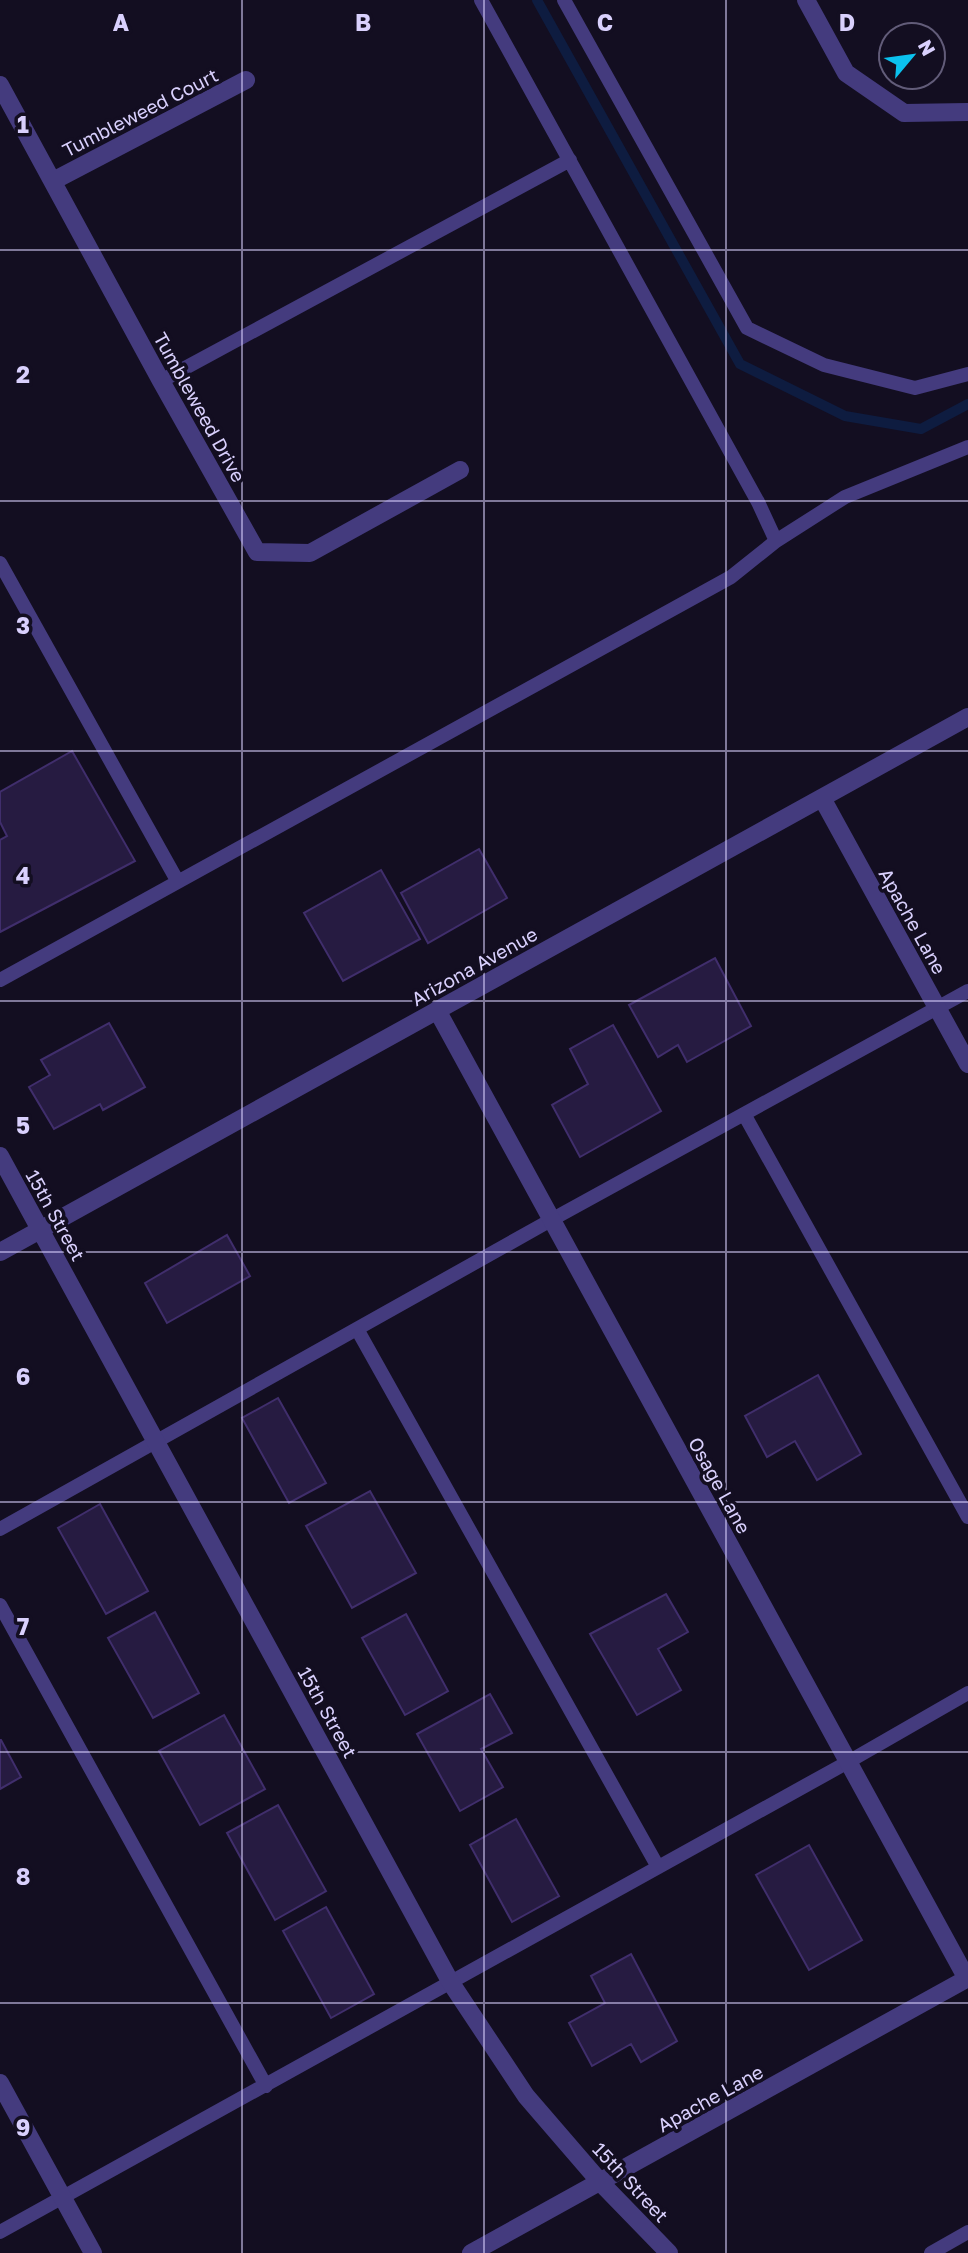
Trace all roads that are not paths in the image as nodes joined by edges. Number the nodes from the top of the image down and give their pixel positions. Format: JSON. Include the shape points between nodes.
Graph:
{"nodes":[{"id":1,"x":481,"y":0,"type":"edge"},
{"id":2,"x":564,"y":0,"type":"edge"},
{"id":3,"x":806,"y":0,"type":"edge"},
{"id":4,"x":246,"y":80,"type":"dead end"},
{"id":5,"x":0,"y":85,"type":"edge"},
{"id":6,"x":968,"y":112,"type":"edge"},
{"id":7,"x":570,"y":160,"type":"junction"},
{"id":8,"x":53,"y":181,"type":"junction"},
{"id":9,"x":968,"y":374,"type":"edge"},
{"id":10,"x":161,"y":381,"type":"junction"},
{"id":11,"x":968,"y":447,"type":"edge"},
{"id":12,"x":460,"y":470,"type":"dead end"},
{"id":13,"x":776,"y":541,"type":"junction"},
{"id":14,"x":0,"y":563,"type":"edge"},
{"id":15,"x":968,"y":717,"type":"edge"},
{"id":16,"x":822,"y":798,"type":"junction"},
{"id":17,"x":178,"y":882,"type":"junction"},
{"id":18,"x":0,"y":980,"type":"edge"},
{"id":19,"x":968,"y":991,"type":"edge"},
{"id":20,"x":937,"y":1008,"type":"junction"},
{"id":21,"x":437,"y":1010,"type":"junction"},
{"id":22,"x":968,"y":1064,"type":"edge"},
{"id":23,"x":744,"y":1114,"type":"junction"},
{"id":24,"x":0,"y":1156,"type":"edge"},
{"id":25,"x":551,"y":1220,"type":"junction"},
{"id":26,"x":40,"y":1229,"type":"junction"},
{"id":27,"x":0,"y":1252,"type":"edge"},
{"id":28,"x":357,"y":1329,"type":"junction"},
{"id":29,"x":156,"y":1442,"type":"junction"},
{"id":30,"x":968,"y":1517,"type":"edge"},
{"id":31,"x":0,"y":1529,"type":"edge"},
{"id":32,"x":0,"y":1605,"type":"edge"},
{"id":33,"x":968,"y":1693,"type":"edge"},
{"id":34,"x":848,"y":1762,"type":"junction"},
{"id":35,"x":658,"y":1867,"type":"junction"},
{"id":36,"x":967,"y":1979,"type":"edge"},
{"id":37,"x":451,"y":1983,"type":"junction"},
{"id":38,"x":0,"y":2084,"type":"edge"},
{"id":39,"x":265,"y":2086,"type":"junction"},
{"id":40,"x":601,"y":2183,"type":"junction"},
{"id":41,"x":63,"y":2199,"type":"junction"},
{"id":42,"x":0,"y":2232,"type":"edge"},
{"id":43,"x":968,"y":2232,"type":"edge"},
{"id":44,"x":93,"y":2253,"type":"edge"},
{"id":45,"x":471,"y":2253,"type":"edge"},
{"id":46,"x":669,"y":2253,"type":"edge"},
{"id":47,"x":931,"y":2253,"type":"edge"}],
"edges":[{"from":1,"to":7,"type":"lane"},
{"from":2,"to":9,"type":"lane","via":[[747,328],[824,365],[915,388]]},
{"from":3,"to":6,"type":"street","via":[[846,73],[905,113]]},
{"from":4,"to":8,"type":"street","name":"Tumbleweed Court"},
{"from":5,"to":8,"type":"street","name":"Tumbleweed Drive"},
{"from":7,"to":10,"type":"lane"},
{"from":7,"to":13,"type":"lane"},
{"from":8,"to":10,"type":"street","name":"Tumbleweed Drive"},
{"from":10,"to":12,"type":"street","name":"Tumbleweed Drive","via":[[257,552],[310,552]]},
{"from":11,"to":13,"type":"lane","via":[[845,497]]},
{"from":13,"to":17,"type":"lane","via":[[731,577]]},
{"from":14,"to":17,"type":"lane"},
{"from":15,"to":16,"type":"street","name":"Arizona Avenue"},
{"from":16,"to":20,"type":"street","name":"Apache Lane"},
{"from":16,"to":21,"type":"street","name":"Arizona Avenue"},
{"from":17,"to":18,"type":"lane"},
{"from":19,"to":20,"type":"lane"},
{"from":20,"to":22,"type":"street","name":"Apache Lane"},
{"from":20,"to":23,"type":"lane"},
{"from":21,"to":25,"type":"street","name":"Osage Lane"},
{"from":21,"to":26,"type":"street","name":"Arizona Avenue"},
{"from":23,"to":25,"type":"lane"},
{"from":23,"to":30,"type":"lane"},
{"from":24,"to":26,"type":"street","name":"15th Street"},
{"from":25,"to":28,"type":"lane"},
{"from":25,"to":34,"type":"street","name":"Osage Lane"},
{"from":26,"to":27,"type":"street","name":"Arizona Avenue"},
{"from":26,"to":29,"type":"street","name":"15th Street"},
{"from":28,"to":29,"type":"lane"},
{"from":28,"to":35,"type":"lane"},
{"from":29,"to":31,"type":"lane"},
{"from":29,"to":37,"type":"street","name":"15th Street"},
{"from":32,"to":39,"type":"lane"},
{"from":33,"to":34,"type":"lane"},
{"from":34,"to":35,"type":"lane"},
{"from":34,"to":36,"type":"street","name":"Osage Lane"},
{"from":35,"to":37,"type":"lane"},
{"from":36,"to":40,"type":"street","name":"Apache Lane"},
{"from":37,"to":39,"type":"lane"},
{"from":37,"to":40,"type":"street","name":"15th Street","via":[[526,2096]]},
{"from":38,"to":41,"type":"street"},
{"from":39,"to":41,"type":"lane"},
{"from":40,"to":45,"type":"street","name":"Apache Lane"},
{"from":40,"to":46,"type":"street","name":"15th Street"},
{"from":41,"to":42,"type":"lane"},
{"from":41,"to":44,"type":"street"},
{"from":43,"to":47,"type":"lane"}]}
